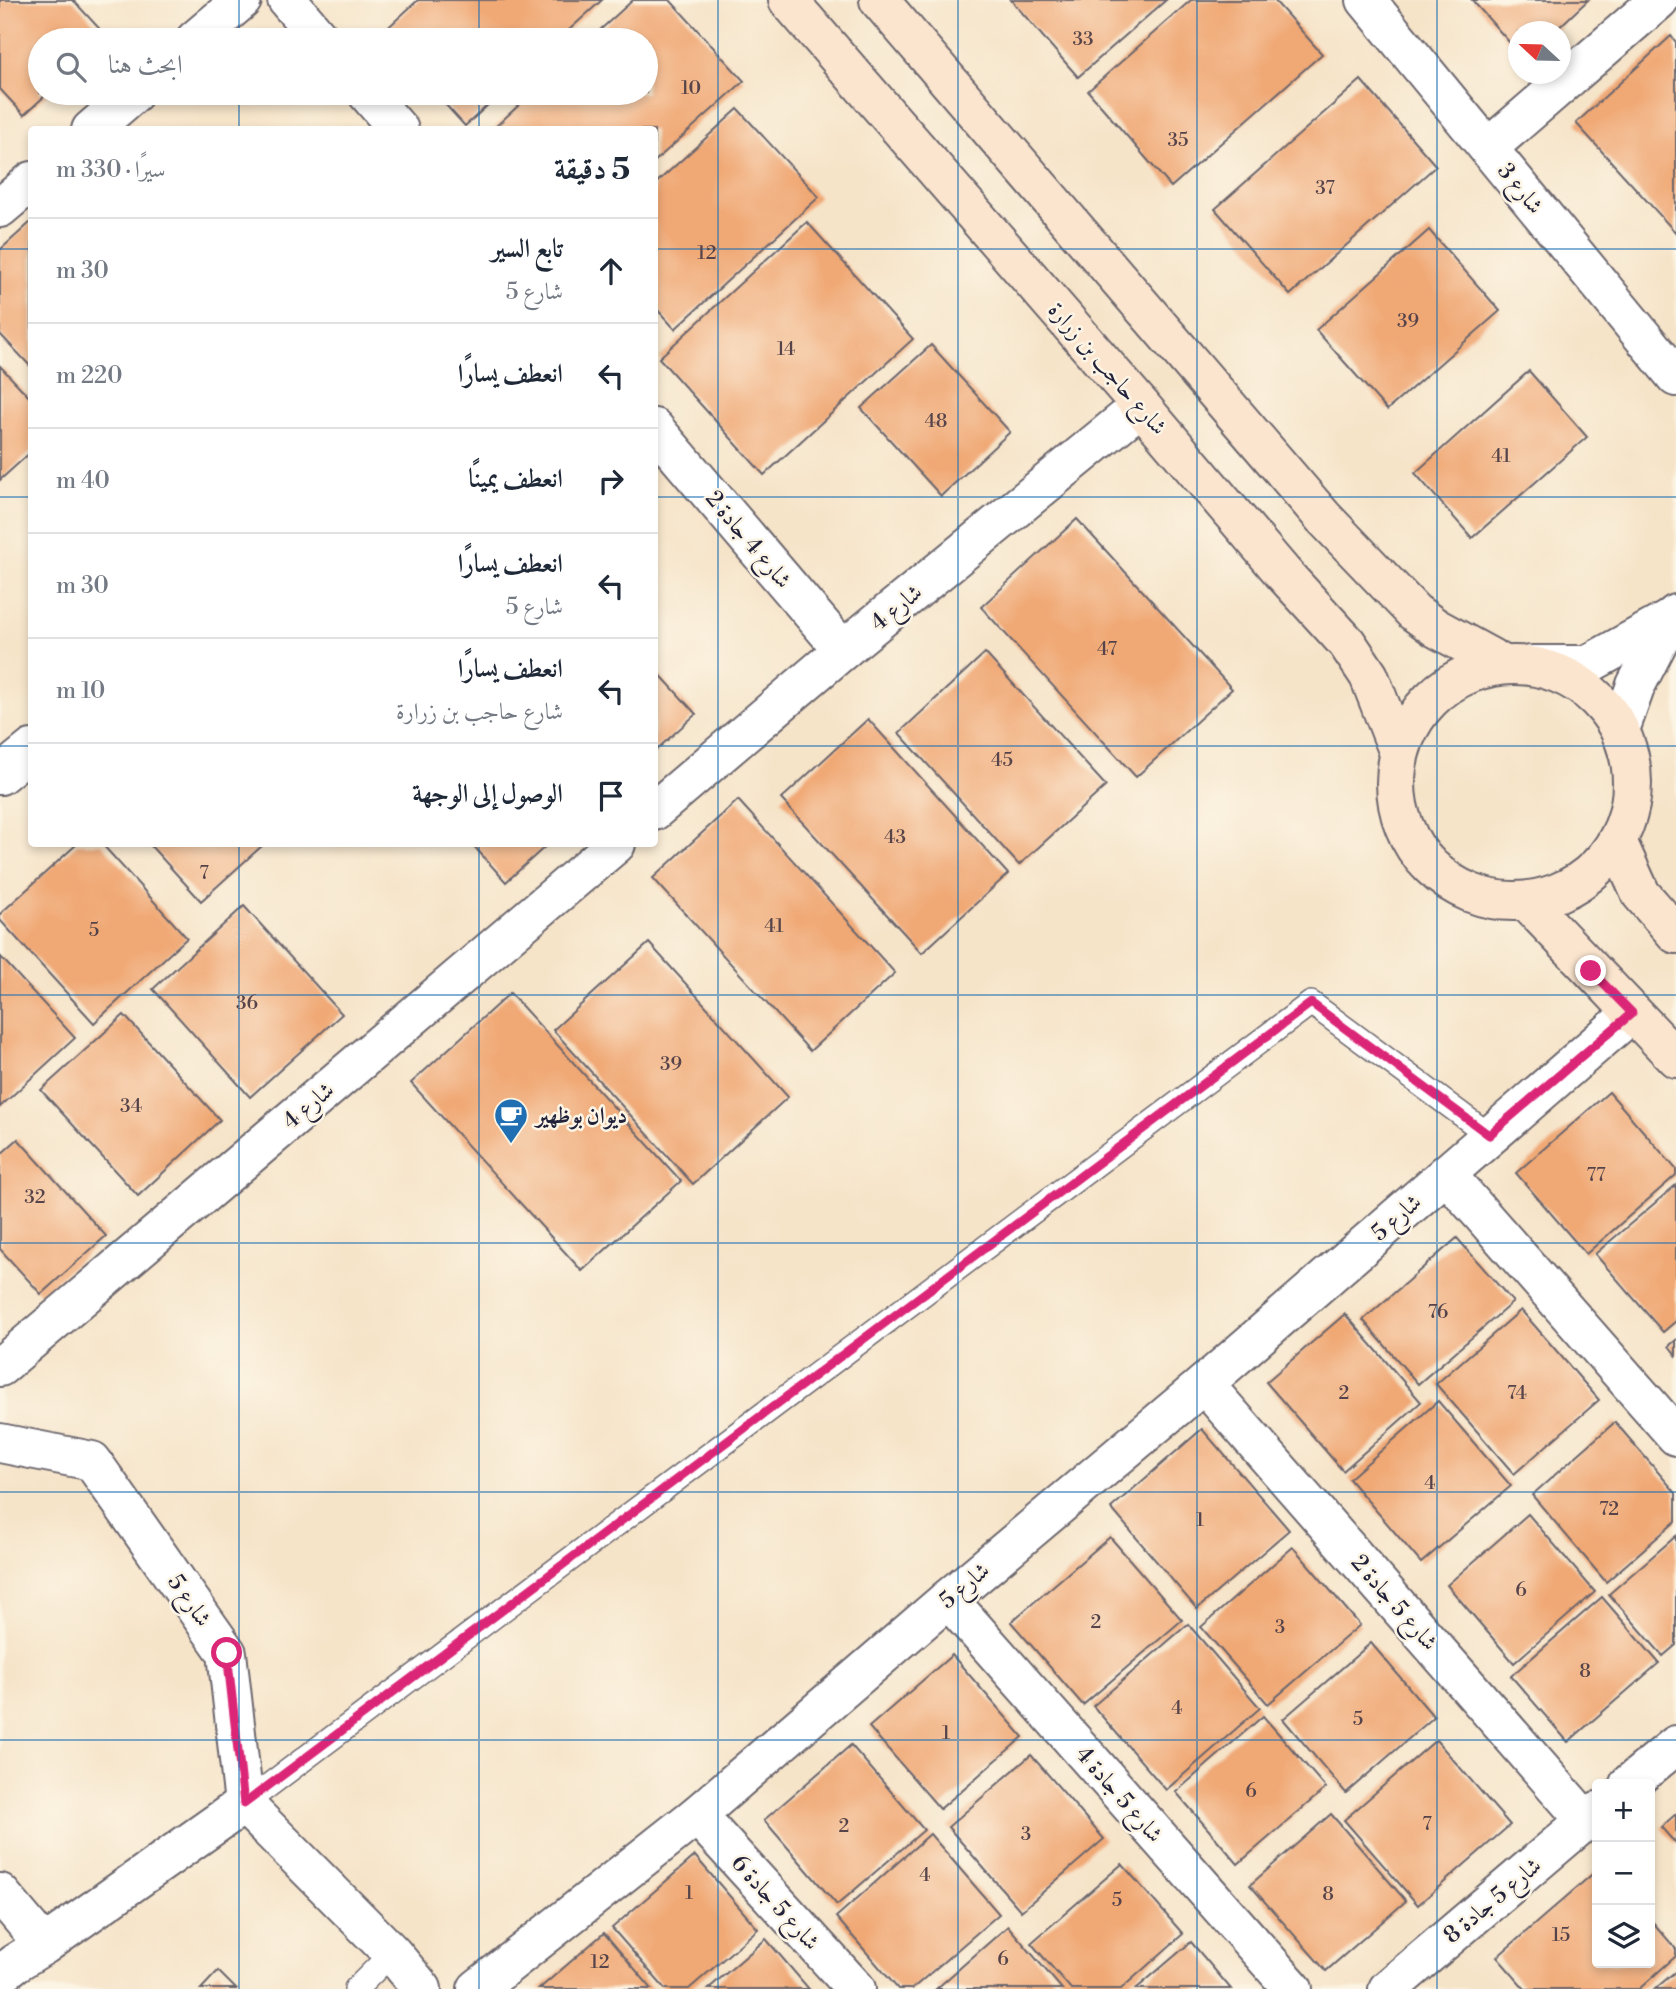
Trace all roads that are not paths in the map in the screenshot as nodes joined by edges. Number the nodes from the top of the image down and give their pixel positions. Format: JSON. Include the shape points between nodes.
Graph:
{"nodes":[{"id":1,"x":242,"y":0,"type":"edge"},
{"id":2,"x":287,"y":0,"type":"edge"},
{"id":3,"x":788,"y":0,"type":"edge"},
{"id":4,"x":879,"y":0,"type":"edge"},
{"id":5,"x":1366,"y":0,"type":"edge"},
{"id":6,"x":1659,"y":0,"type":"edge"},
{"id":7,"x":209,"y":28,"type":"edge"},
{"id":8,"x":311,"y":28,"type":"edge"},
{"id":9,"x":120,"y":105,"type":"edge"},
{"id":10,"x":377,"y":105,"type":"edge"},
{"id":11,"x":96,"y":126,"type":"edge"},
{"id":12,"x":396,"y":126,"type":"edge"},
{"id":13,"x":1488,"y":148,"type":"junction"},
{"id":14,"x":28,"y":184,"type":"edge"},
{"id":15,"x":0,"y":208,"type":"edge"},
{"id":16,"x":1676,"y":377,"type":"edge"},
{"id":17,"x":1141,"y":407,"type":"junction"},
{"id":18,"x":658,"y":433,"type":"edge"},
{"id":19,"x":1673,"y":617,"type":"edge"},
{"id":20,"x":843,"y":650,"type":"junction"},
{"id":21,"x":1517,"y":664,"type":"junction"},
{"id":22,"x":1620,"y":730,"type":"junction"},
{"id":23,"x":28,"y":752,"type":"edge"},
{"id":24,"x":1399,"y":753,"type":"junction"},
{"id":25,"x":0,"y":775,"type":"edge"},
{"id":26,"x":658,"y":808,"type":"edge"},
{"id":27,"x":1617,"y":841,"type":"junction"},
{"id":28,"x":612,"y":847,"type":"edge"},
{"id":29,"x":1526,"y":901,"type":"junction"},
{"id":30,"x":1676,"y":934,"type":"edge"},
{"id":31,"x":1632,"y":1013,"type":"junction"},
{"id":32,"x":1676,"y":1058,"type":"edge"},
{"id":33,"x":1489,"y":1135,"type":"junction"},
{"id":34,"x":1446,"y":1174,"type":"junction"},
{"id":35,"x":0,"y":1367,"type":"edge"},
{"id":36,"x":1204,"y":1384,"type":"junction"},
{"id":37,"x":1676,"y":1436,"type":"edge"},
{"id":38,"x":0,"y":1443,"type":"edge"},
{"id":39,"x":948,"y":1599,"type":"junction"},
{"id":40,"x":1676,"y":1745,"type":"edge"},
{"id":41,"x":1635,"y":1779,"type":"edge"},
{"id":42,"x":244,"y":1804,"type":"junction"},
{"id":43,"x":697,"y":1815,"type":"junction"},
{"id":44,"x":1591,"y":1816,"type":"edge"},
{"id":45,"x":0,"y":1893,"type":"edge"},
{"id":46,"x":44,"y":1945,"type":"junction"},
{"id":47,"x":392,"y":1953,"type":"junction"},
{"id":48,"x":0,"y":1975,"type":"edge"},
{"id":49,"x":356,"y":1989,"type":"edge"},
{"id":50,"x":422,"y":1989,"type":"edge"},
{"id":51,"x":477,"y":1989,"type":"edge"},
{"id":52,"x":856,"y":1989,"type":"edge"},
{"id":53,"x":1293,"y":1989,"type":"edge"},
{"id":54,"x":1388,"y":1989,"type":"edge"}],
"edges":[{"from":1,"to":7,"type":"street"},
{"from":2,"to":8,"type":"street"},
{"from":3,"to":17,"type":"street","name":"شارع حاجب بن زرارة"},
{"from":4,"to":21,"type":"street","via":[[1323,517],[1414,612],[1436,628]]},
{"from":5,"to":13,"type":"street","name":"شارع 3"},
{"from":6,"to":13,"type":"street"},
{"from":9,"to":11,"type":"street"},
{"from":10,"to":12,"type":"street"},
{"from":13,"to":16,"type":"street","name":"شارع 3"},
{"from":14,"to":15,"type":"street"},
{"from":17,"to":20,"type":"street","name":"شارع 4"},
{"from":17,"to":24,"type":"street","name":"شارع حاجب بن زرارة","via":[[1347,643],[1369,677]]},
{"from":18,"to":20,"type":"street","name":"شارع 4 جادة 2"},
{"from":19,"to":21,"type":"street","via":[[1587,665]]},
{"from":19,"to":22,"type":"street","via":[[1636,685]]},
{"from":20,"to":26,"type":"street","name":"شارع 4"},
{"from":21,"to":22,"type":"street","via":[[1568,677],[1599,699]]},
{"from":21,"to":24,"type":"street","via":[[1468,673],[1437,693],[1414,720]]},
{"from":22,"to":27,"type":"street","via":[[1631,767],[1630,805]]},
{"from":23,"to":25,"type":"street"},
{"from":24,"to":29,"type":"street","via":[[1396,791],[1405,828],[1424,860],[1453,885],[1487,899]]},
{"from":27,"to":29,"type":"street","via":[[1593,871],[1562,891]]},
{"from":27,"to":30,"type":"street","via":[[1641,894]]},
{"from":28,"to":35,"type":"street","name":"شارع 4"},
{"from":29,"to":31,"type":"street"},
{"from":31,"to":32,"type":"street"},
{"from":31,"to":33,"type":"street","name":"شارع 5"},
{"from":33,"to":34,"type":"street","name":"شارع 5"},
{"from":33,"to":42,"type":"lane","via":[[1311,1003]]},
{"from":34,"to":36,"type":"street","name":"شارع 5"},
{"from":34,"to":37,"type":"street"},
{"from":36,"to":39,"type":"street","name":"شارع 5"},
{"from":36,"to":44,"type":"street","name":"شارع 5 جادة 2"},
{"from":38,"to":42,"type":"street","name":"شارع 5","via":[[92,1461],[227,1653]]},
{"from":39,"to":43,"type":"street","name":"شارع 5"},
{"from":39,"to":53,"type":"street","name":"شارع 5 جادة 4"},
{"from":40,"to":41,"type":"street"},
{"from":42,"to":46,"type":"street"},
{"from":42,"to":47,"type":"street"},
{"from":43,"to":51,"type":"street","name":"شارع 5"},
{"from":43,"to":52,"type":"street","name":"شارع 5 جادة 6"},
{"from":44,"to":54,"type":"street","name":"شارع 5 جادة 8"},
{"from":45,"to":46,"type":"street"},
{"from":46,"to":48,"type":"street"},
{"from":47,"to":49,"type":"lane"},
{"from":47,"to":50,"type":"street"}]}
